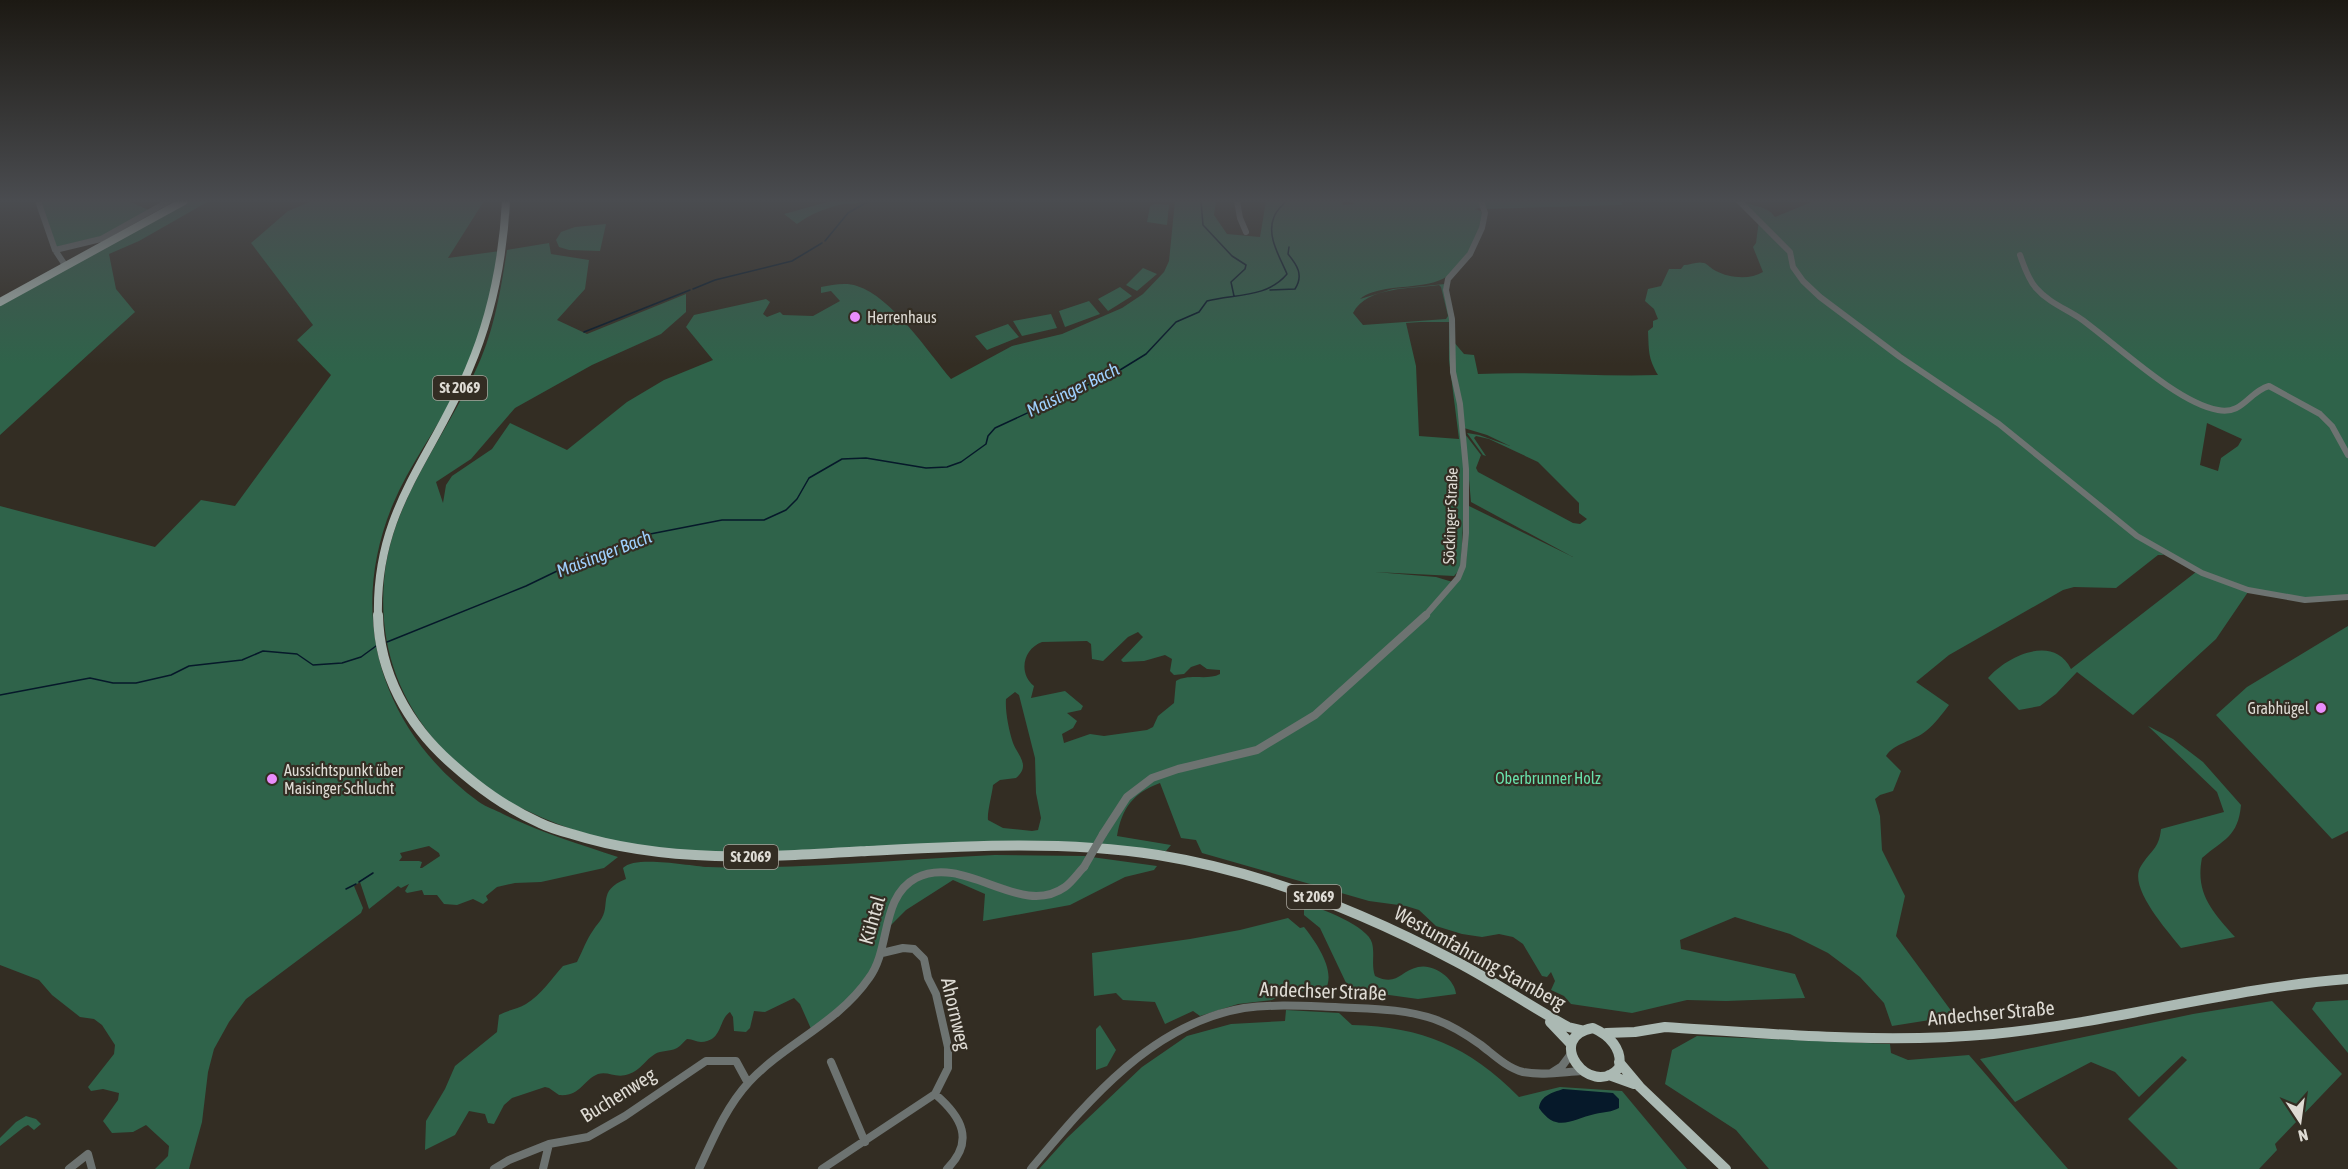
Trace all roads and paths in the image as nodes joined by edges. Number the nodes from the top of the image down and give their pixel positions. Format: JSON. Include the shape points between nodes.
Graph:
{"nodes":[{"id":1,"x":2020,"y":255,"type":"dead end"},
{"id":2,"x":59,"y":256,"type":"edge"},
{"id":3,"x":83,"y":256,"type":"edge"},
{"id":4,"x":500,"y":256,"type":"edge"},
{"id":5,"x":1469,"y":256,"type":"edge"},
{"id":6,"x":1791,"y":256,"type":"edge"},
{"id":7,"x":65,"y":265,"type":"junction"},
{"id":8,"x":0,"y":302,"type":"edge"},
{"id":9,"x":2348,"y":455,"type":"edge"},
{"id":10,"x":2348,"y":597,"type":"edge"},
{"id":11,"x":1152,"y":778,"type":"joint"},
{"id":12,"x":882,"y":953,"type":"junction"},
{"id":13,"x":2348,"y":979,"type":"edge"},
{"id":14,"x":1528,"y":1005,"type":"junction"},
{"id":15,"x":1581,"y":1030,"type":"junction"},
{"id":16,"x":1635,"y":1032,"type":"junction"},
{"id":17,"x":1606,"y":1033,"type":"junction"},
{"id":18,"x":1571,"y":1049,"type":"junction"},
{"id":19,"x":1619,"y":1056,"type":"junction"},
{"id":20,"x":831,"y":1062,"type":"dead end"},
{"id":21,"x":1582,"y":1071,"type":"junction"},
{"id":22,"x":1551,"y":1073,"type":"junction"},
{"id":23,"x":1609,"y":1075,"type":"junction"},
{"id":24,"x":748,"y":1083,"type":"junction"},
{"id":25,"x":1640,"y":1088,"type":"junction"},
{"id":26,"x":935,"y":1095,"type":"junction"},
{"id":27,"x":865,"y":1142,"type":"junction"},
{"id":28,"x":549,"y":1144,"type":"junction"},
{"id":29,"x":69,"y":1169,"type":"edge"},
{"id":30,"x":92,"y":1169,"type":"edge"},
{"id":31,"x":494,"y":1169,"type":"edge"},
{"id":32,"x":543,"y":1169,"type":"edge"},
{"id":33,"x":699,"y":1169,"type":"edge"},
{"id":34,"x":822,"y":1169,"type":"edge"},
{"id":35,"x":947,"y":1169,"type":"edge"},
{"id":36,"x":1031,"y":1169,"type":"edge"},
{"id":37,"x":1726,"y":1169,"type":"edge"}],
"edges":[{"from":1,"to":9,"type":"street","via":[[2035,287],[2169,387],[2220,411],[2232,411],[2269,386],[2320,414],[2332,426]]},
{"from":2,"to":7,"type":"street"},
{"from":3,"to":7,"type":"main road"},
{"from":4,"to":14,"type":"main road","name":"Westumfahrung Starnberg","number":"St 2069","via":[[485,329],[458,392],[396,506],[380,562],[377,599],[388,673],[400,702],[421,734],[481,793],[565,833],[619,849],[676,856],[1081,848],[1156,855],[1236,871],[1365,917],[1463,965]]},
{"from":5,"to":11,"type":"street","name":"Söckinger Straße","via":[[1448,279],[1446,292],[1452,315],[1453,372],[1466,469],[1465,541],[1458,578],[1426,615],[1302,724],[1257,750]]},
{"from":6,"to":10,"type":"street","via":[[1793,267],[1820,297],[1999,424],[2137,536],[2196,570],[2248,590],[2305,600]]},
{"from":7,"to":8,"type":"main road"},
{"from":11,"to":12,"type":"street","name":"Kühtal","bridge":true,"via":[[1127,797],[1084,867],[1066,885],[1038,896],[1010,892],[952,871],[909,882],[894,898]]},
{"from":12,"to":24,"type":"street","name":"Kühtal","via":[[855,997]]},
{"from":12,"to":26,"type":"street","name":"Ahornweg","via":[[914,949],[925,962],[949,1054],[947,1073]]},
{"from":13,"to":16,"type":"main road","name":"Andechser Straße","via":[[2247,989],[2049,1027],[1992,1034],[1921,1038],[1665,1027]]},
{"from":14,"to":15,"type":"main road","name":"Westumfahrung Starnberg","number":"St 2069"},
{"from":14,"to":18,"type":"main road","number":"St 2069","via":[[1557,1027]]},
{"from":15,"to":17,"type":"main road","via":[[1593,1028]]},
{"from":15,"to":18,"type":"main road","via":[[1572,1038]]},
{"from":16,"to":17,"type":"main road","name":"Andechser Straße"},
{"from":16,"to":19,"type":"main road","via":[[1623,1043]]},
{"from":17,"to":19,"type":"main road"},
{"from":18,"to":21,"type":"main road"},
{"from":18,"to":22,"type":"street","via":[[1562,1066]]},
{"from":19,"to":23,"type":"main road"},
{"from":19,"to":25,"type":"main road"},
{"from":20,"to":27,"type":"street"},
{"from":21,"to":22,"type":"street","name":"Andechser Straße"},
{"from":21,"to":23,"type":"main road","via":[[1596,1077]]},
{"from":22,"to":36,"type":"street","name":"Andechser Straße","via":[[1521,1071],[1456,1029],[1417,1015],[1287,1005],[1230,1011],[1180,1030],[1124,1068]]},
{"from":23,"to":25,"type":"main road"},
{"from":24,"to":28,"type":"street","name":"Buchenweg","via":[[736,1060],[706,1061],[588,1137]]},
{"from":24,"to":33,"type":"street","name":"Kühtal"},
{"from":25,"to":37,"type":"main road"},
{"from":26,"to":27,"type":"street"},
{"from":26,"to":35,"type":"street","via":[[954,1113],[963,1130],[962,1152]]},
{"from":27,"to":34,"type":"street"},
{"from":28,"to":31,"type":"street","name":"Buchenweg"},
{"from":28,"to":32,"type":"street"},
{"from":29,"to":30,"type":"street","via":[[88,1154]]}]}
